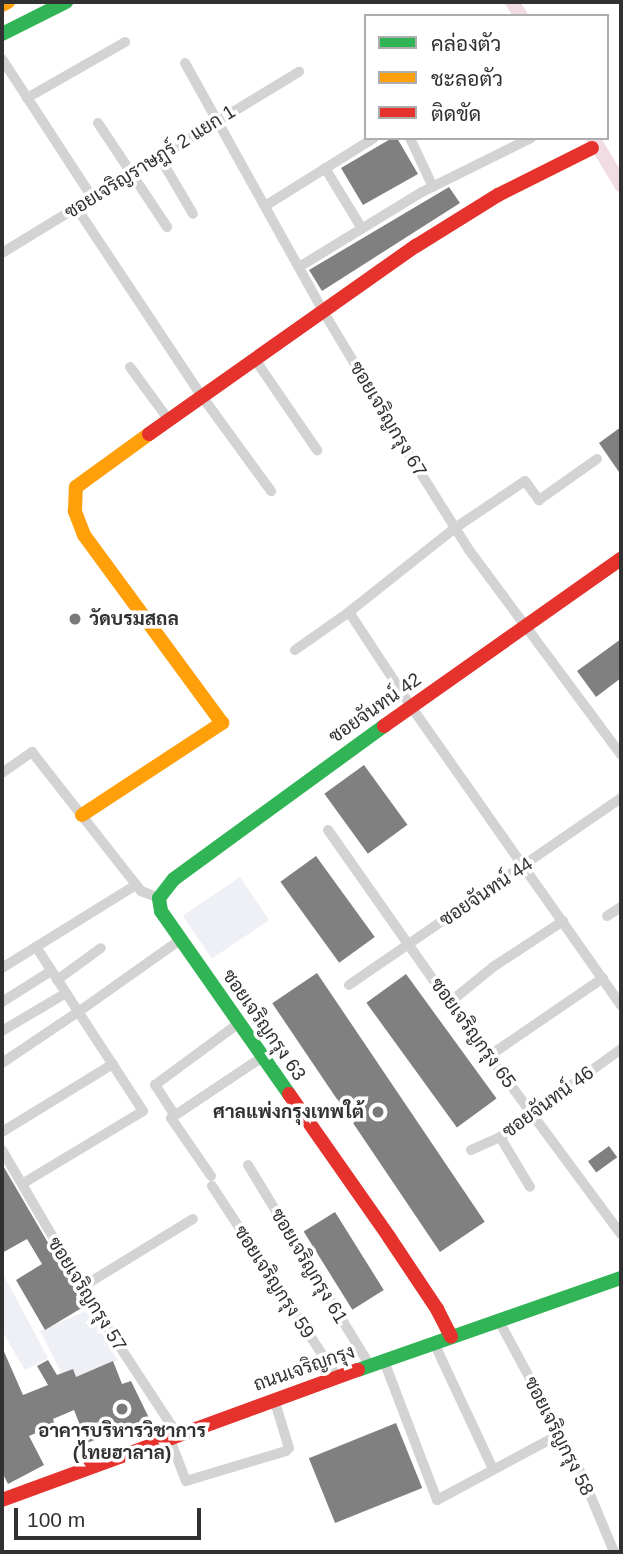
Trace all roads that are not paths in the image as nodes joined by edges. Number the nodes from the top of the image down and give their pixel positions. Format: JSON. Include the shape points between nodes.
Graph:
{"nodes":[{"id":1,"x":8,"y":2,"type":"edge"},
{"id":2,"x":66,"y":2,"type":"edge"},
{"id":3,"x":2,"y":5,"type":"edge"},
{"id":4,"x":2,"y":34,"type":"edge"},
{"id":5,"x":125,"y":42,"type":"dead end"},
{"id":6,"x":2,"y":59,"type":"edge"},
{"id":7,"x":185,"y":63,"type":"dead end"},
{"id":8,"x":299,"y":72,"type":"dead end"},
{"id":9,"x":27,"y":97,"type":"junction"},
{"id":10,"x":218,"y":119,"type":"junction"},
{"id":11,"x":98,"y":123,"type":"dead end"},
{"id":12,"x":371,"y":140,"type":"edge"},
{"id":13,"x":411,"y":140,"type":"edge"},
{"id":14,"x":527,"y":140,"type":"edge"},
{"id":15,"x":592,"y":148,"type":"dead end"},
{"id":16,"x":159,"y":156,"type":"junction"},
{"id":17,"x":325,"y":168,"type":"junction"},
{"id":18,"x":130,"y":174,"type":"junction"},
{"id":19,"x":433,"y":187,"type":"junction"},
{"id":20,"x":92,"y":197,"type":"junction"},
{"id":21,"x":265,"y":206,"type":"junction"},
{"id":22,"x":76,"y":207,"type":"junction"},
{"id":23,"x":193,"y":214,"type":"dead end"},
{"id":24,"x":167,"y":227,"type":"dead end"},
{"id":25,"x":361,"y":227,"type":"junction"},
{"id":26,"x":2,"y":253,"type":"edge"},
{"id":27,"x":299,"y":267,"type":"junction"},
{"id":28,"x":323,"y":312,"type":"junction"},
{"id":29,"x":254,"y":358,"type":"junction"},
{"id":30,"x":130,"y":367,"type":"dead end"},
{"id":31,"x":201,"y":395,"type":"junction"},
{"id":32,"x":168,"y":419,"type":"junction"},
{"id":33,"x":317,"y":450,"type":"dead end"},
{"id":34,"x":597,"y":458,"type":"dead end"},
{"id":35,"x":271,"y":491,"type":"dead end"},
{"id":36,"x":455,"y":527,"type":"junction"},
{"id":37,"x":621,"y":559,"type":"edge"},
{"id":38,"x":349,"y":612,"type":"junction"},
{"id":39,"x":527,"y":624,"type":"junction"},
{"id":40,"x":295,"y":650,"type":"dead end"},
{"id":41,"x":410,"y":705,"type":"junction"},
{"id":42,"x":621,"y":755,"type":"edge"},
{"id":43,"x":2,"y":773,"type":"edge"},
{"id":44,"x":621,"y":798,"type":"edge"},
{"id":45,"x":82,"y":816,"type":"junction"},
{"id":46,"x":328,"y":830,"type":"dead end"},
{"id":47,"x":525,"y":867,"type":"junction"},
{"id":48,"x":136,"y":885,"type":"junction"},
{"id":49,"x":159,"y":898,"type":"junction"},
{"id":50,"x":621,"y":907,"type":"edge"},
{"id":51,"x":607,"y":916,"type":"dead end"},
{"id":52,"x":564,"y":921,"type":"junction"},
{"id":53,"x":180,"y":940,"type":"junction"},
{"id":54,"x":409,"y":944,"type":"junction"},
{"id":55,"x":36,"y":947,"type":"junction"},
{"id":56,"x":101,"y":948,"type":"dead end"},
{"id":57,"x":4,"y":963,"type":"edge"},
{"id":58,"x":54,"y":976,"type":"junction"},
{"id":59,"x":603,"y":978,"type":"junction"},
{"id":60,"x":349,"y":985,"type":"dead end"},
{"id":61,"x":66,"y":993,"type":"junction"},
{"id":62,"x":2,"y":1002,"type":"edge"},
{"id":63,"x":450,"y":1002,"type":"junction"},
{"id":64,"x":621,"y":1005,"type":"edge"},
{"id":65,"x":80,"y":1011,"type":"junction"},
{"id":66,"x":239,"y":1023,"type":"junction"},
{"id":67,"x":2,"y":1031,"type":"edge"},
{"id":68,"x":621,"y":1049,"type":"edge"},
{"id":69,"x":264,"y":1056,"type":"junction"},
{"id":70,"x":489,"y":1056,"type":"junction"},
{"id":71,"x":2,"y":1063,"type":"edge"},
{"id":72,"x":113,"y":1064,"type":"junction"},
{"id":73,"x":532,"y":1112,"type":"junction"},
{"id":74,"x":174,"y":1114,"type":"junction"},
{"id":75,"x":2,"y":1132,"type":"edge"},
{"id":76,"x":500,"y":1137,"type":"junction"},
{"id":77,"x":2,"y":1150,"type":"edge"},
{"id":78,"x":471,"y":1150,"type":"dead end"},
{"id":79,"x":248,"y":1165,"type":"dead end"},
{"id":80,"x":22,"y":1184,"type":"junction"},
{"id":81,"x":530,"y":1187,"type":"dead end"},
{"id":82,"x":193,"y":1219,"type":"dead end"},
{"id":83,"x":621,"y":1234,"type":"edge"},
{"id":84,"x":621,"y":1278,"type":"edge"},
{"id":85,"x":82,"y":1287,"type":"junction"},
{"id":86,"x":499,"y":1321,"type":"junction"},
{"id":87,"x":451,"y":1337,"type":"junction"},
{"id":88,"x":434,"y":1343,"type":"junction"},
{"id":89,"x":377,"y":1363,"type":"junction"},
{"id":90,"x":337,"y":1377,"type":"junction"},
{"id":91,"x":274,"y":1399,"type":"junction"},
{"id":92,"x":560,"y":1434,"type":"junction"},
{"id":93,"x":173,"y":1435,"type":"junction"},
{"id":94,"x":493,"y":1469,"type":"junction"},
{"id":95,"x":2,"y":1500,"type":"edge"},
{"id":96,"x":614,"y":1552,"type":"edge"}],
"edges":[{"from":1,"to":3,"type":"main road"},
{"from":2,"to":4,"type":"main road"},
{"from":5,"to":9,"type":"street"},
{"from":6,"to":9,"type":"street"},
{"from":7,"to":10,"type":"street","name":"ซอยเจริญกรุง 67"},
{"from":8,"to":10,"type":"street","name":"ซอยเจริญราษฎร์ 2 แยก 1"},
{"from":9,"to":20,"type":"street"},
{"from":10,"to":16,"type":"street","name":"ซอยเจริญราษฎร์ 2 แยก 1"},
{"from":10,"to":21,"type":"street","name":"ซอยเจริญกรุง 67"},
{"from":11,"to":18,"type":"street"},
{"from":12,"to":17,"type":"street"},
{"from":13,"to":19,"type":"street"},
{"from":14,"to":19,"type":"street"},
{"from":15,"to":28,"type":"main road","via":[[498,195]]},
{"from":16,"to":18,"type":"street","name":"ซอยเจริญราษฎร์ 2 แยก 1"},
{"from":16,"to":23,"type":"street"},
{"from":17,"to":21,"type":"street"},
{"from":17,"to":25,"type":"street"},
{"from":18,"to":20,"type":"street","name":"ซอยเจริญราษฎร์ 2 แยก 1"},
{"from":18,"to":24,"type":"street"},
{"from":19,"to":25,"type":"street"},
{"from":20,"to":22,"type":"street","name":"ซอยเจริญราษฎร์ 2 แยก 1"},
{"from":21,"to":27,"type":"street","name":"ซอยเจริญกรุง 67"},
{"from":22,"to":26,"type":"street","name":"ซอยเจริญราษฎร์ 2 แยก 1"},
{"from":22,"to":31,"type":"street"},
{"from":25,"to":27,"type":"street"},
{"from":27,"to":28,"type":"street","name":"ซอยเจริญกรุง 67"},
{"from":28,"to":29,"type":"main road"},
{"from":28,"to":36,"type":"street","name":"ซอยเจริญกรุง 67"},
{"from":29,"to":31,"type":"main road"},
{"from":29,"to":33,"type":"street"},
{"from":30,"to":32,"type":"street"},
{"from":31,"to":32,"type":"main road"},
{"from":31,"to":35,"type":"street"},
{"from":32,"to":45,"type":"main road","via":[[82,480],[75,492],[75,511],[83,535],[222,723]]},
{"from":34,"to":36,"type":"street","via":[[539,499],[525,481]]},
{"from":36,"to":38,"type":"street"},
{"from":36,"to":39,"type":"street","name":"ซอยเจริญกรุง 67"},
{"from":37,"to":39,"type":"main road","name":"ซอยจันทน์ 42"},
{"from":38,"to":40,"type":"street"},
{"from":38,"to":41,"type":"street"},
{"from":39,"to":41,"type":"main road","name":"ซอยจันทน์ 42"},
{"from":39,"to":42,"type":"street","name":"ซอยเจริญกรุง 67"},
{"from":41,"to":47,"type":"street"},
{"from":41,"to":49,"type":"main road","name":"ซอยจันทน์ 42","via":[[174,879]]},
{"from":43,"to":45,"type":"street","via":[[32,752]]},
{"from":44,"to":47,"type":"street","name":"ซอยจันทน์ 44"},
{"from":45,"to":48,"type":"street"},
{"from":46,"to":54,"type":"street","name":"ซอยเจริญกรุง 65"},
{"from":47,"to":52,"type":"street"},
{"from":47,"to":54,"type":"street","name":"ซอยจันทน์ 44"},
{"from":48,"to":49,"type":"street"},
{"from":48,"to":55,"type":"street"},
{"from":49,"to":53,"type":"main road","name":"ซอยเจริญกรุง 63","via":[[161,911]]},
{"from":50,"to":51,"type":"street"},
{"from":52,"to":59,"type":"street"},
{"from":52,"to":63,"type":"street","via":[[493,967]]},
{"from":53,"to":65,"type":"street"},
{"from":53,"to":66,"type":"main road","name":"ซอยเจริญกรุง 63"},
{"from":54,"to":60,"type":"street","name":"ซอยจันทน์ 44"},
{"from":54,"to":63,"type":"street","name":"ซอยเจริญกรุง 65"},
{"from":55,"to":57,"type":"street"},
{"from":55,"to":58,"type":"street"},
{"from":56,"to":58,"type":"street"},
{"from":58,"to":61,"type":"street"},
{"from":58,"to":62,"type":"street"},
{"from":59,"to":64,"type":"street"},
{"from":59,"to":70,"type":"street"},
{"from":61,"to":65,"type":"street"},
{"from":61,"to":67,"type":"street"},
{"from":63,"to":70,"type":"street","name":"ซอยเจริญกรุง 65"},
{"from":65,"to":71,"type":"street"},
{"from":65,"to":72,"type":"street"},
{"from":66,"to":69,"type":"main road","name":"ซอยเจริญกรุง 63"},
{"from":66,"to":74,"type":"street","name":"ซอยเจริญกรุง 59","via":[[155,1085]]},
{"from":68,"to":73,"type":"street","name":"ซอยจันทน์ 46"},
{"from":69,"to":74,"type":"street"},
{"from":69,"to":87,"type":"main road","name":"ซอยเจริญกรุง 63","via":[[389,1237]]},
{"from":70,"to":73,"type":"street","name":"ซอยเจริญกรุง 65"},
{"from":72,"to":75,"type":"street"},
{"from":72,"to":80,"type":"street","via":[[143,1111]]},
{"from":73,"to":76,"type":"street","name":"ซอยจันทน์ 46"},
{"from":73,"to":83,"type":"street","name":"ซอยเจริญกรุง 65"},
{"from":74,"to":90,"type":"street","name":"ซอยเจริญกรุง 59","via":[[171,1118]]},
{"from":76,"to":78,"type":"street","name":"ซอยจันทน์ 46"},
{"from":76,"to":81,"type":"street"},
{"from":77,"to":80,"type":"street","name":"ซอยเจริญกรุง 57"},
{"from":79,"to":89,"type":"street","name":"ซอยเจริญกรุง 61"},
{"from":80,"to":85,"type":"street","name":"ซอยเจริญกรุง 57"},
{"from":82,"to":85,"type":"street"},
{"from":84,"to":86,"type":"main road","name":"ถนนเจริญกรุง"},
{"from":85,"to":93,"type":"street","name":"ซอยเจริญกรุง 57"},
{"from":86,"to":87,"type":"main road","name":"ถนนเจริญกรุง"},
{"from":86,"to":92,"type":"street","name":"ซอยเจริญกรุง 58"},
{"from":87,"to":88,"type":"main road","name":"ถนนเจริญกรุง"},
{"from":88,"to":89,"type":"main road","name":"ถนนเจริญกรุง"},
{"from":88,"to":94,"type":"street"},
{"from":89,"to":90,"type":"main road","name":"ถนนเจริญกรุง"},
{"from":89,"to":94,"type":"street","name":"ซอยเจริญกรุง 61","via":[[437,1500]]},
{"from":90,"to":91,"type":"main road","name":"ถนนเจริญกรุง"},
{"from":91,"to":93,"type":"main road","name":"ถนนเจริญกรุง"},
{"from":91,"to":93,"type":"street","name":"ซอยเจริญกรุง 57","via":[[289,1448],[286,1451],[186,1481]]},
{"from":92,"to":94,"type":"street"},
{"from":92,"to":96,"type":"street","name":"ซอยเจริญกรุง 58"},
{"from":93,"to":95,"type":"main road","name":"ถนนเจริญกรุง"}]}
